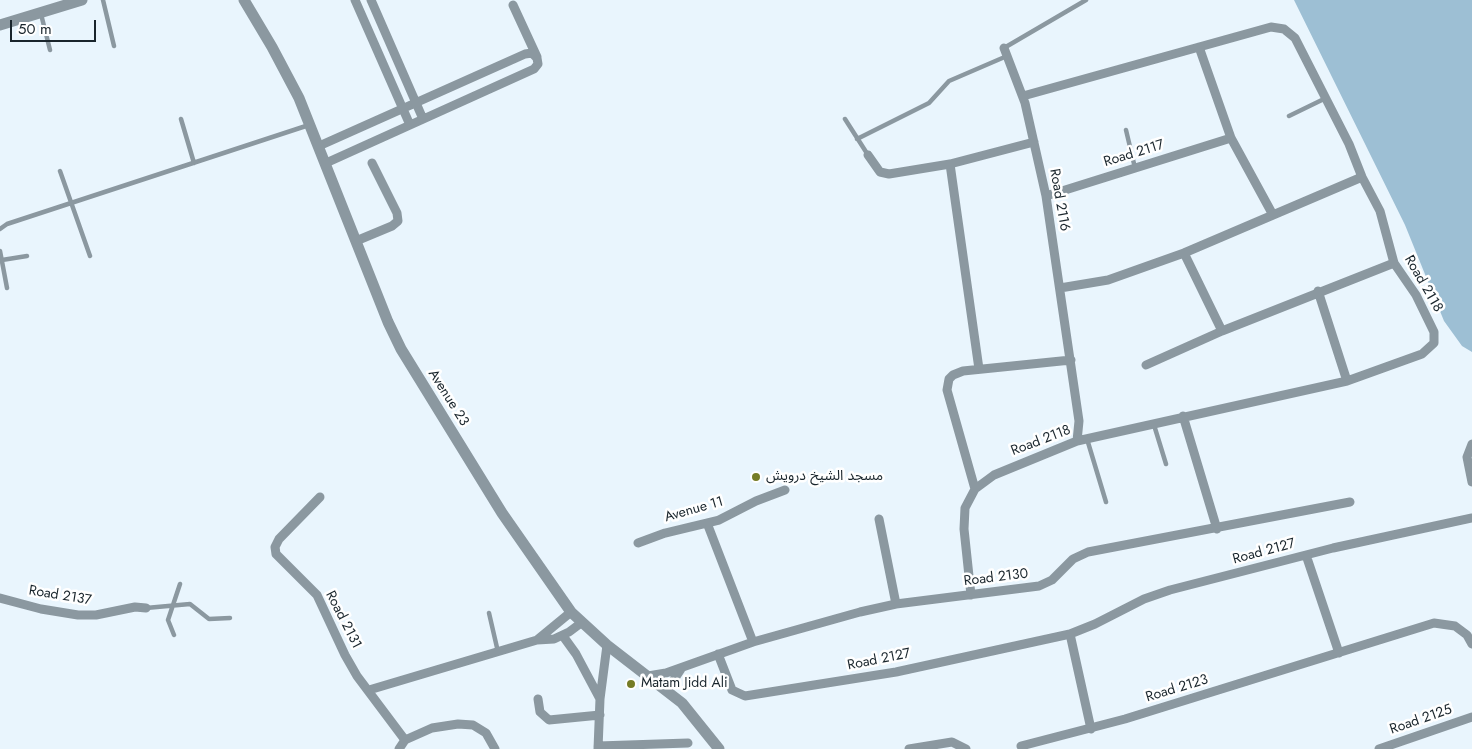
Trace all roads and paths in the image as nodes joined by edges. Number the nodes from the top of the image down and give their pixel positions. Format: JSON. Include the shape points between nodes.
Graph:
{"nodes":[{"id":1,"x":82,"y":0,"type":"edge"},
{"id":2,"x":103,"y":0,"type":"edge"},
{"id":3,"x":244,"y":0,"type":"edge"},
{"id":4,"x":355,"y":0,"type":"edge"},
{"id":5,"x":371,"y":0,"type":"edge"},
{"id":6,"x":1086,"y":0,"type":"edge"},
{"id":7,"x":513,"y":5,"type":"dead end"},
{"id":8,"x":40,"y":13,"type":"junction"},
{"id":9,"x":0,"y":25,"type":"edge"},
{"id":10,"x":390,"y":44,"type":"junction"},
{"id":11,"x":114,"y":46,"type":"dead end"},
{"id":12,"x":1199,"y":47,"type":"junction"},
{"id":13,"x":50,"y":50,"type":"dead end"},
{"id":14,"x":377,"y":50,"type":"junction"},
{"id":15,"x":1006,"y":52,"type":"junction"},
{"id":16,"x":537,"y":58,"type":"junction"},
{"id":17,"x":484,"y":72,"type":"junction"},
{"id":18,"x":491,"y":89,"type":"junction"},
{"id":19,"x":1023,"y":96,"type":"junction"},
{"id":20,"x":1326,"y":98,"type":"junction"},
{"id":21,"x":416,"y":102,"type":"junction"},
{"id":22,"x":403,"y":108,"type":"junction"},
{"id":23,"x":1289,"y":116,"type":"dead end"},
{"id":24,"x":181,"y":119,"type":"dead end"},
{"id":25,"x":423,"y":119,"type":"junction"},
{"id":26,"x":845,"y":119,"type":"dead end"},
{"id":27,"x":310,"y":125,"type":"junction"},
{"id":28,"x":410,"y":125,"type":"junction"},
{"id":29,"x":1126,"y":130,"type":"dead end"},
{"id":30,"x":1232,"y":138,"type":"junction"},
{"id":31,"x":857,"y":139,"type":"junction"},
{"id":32,"x":1034,"y":142,"type":"junction"},
{"id":33,"x":319,"y":146,"type":"junction"},
{"id":34,"x":868,"y":155,"type":"joint"},
{"id":35,"x":372,"y":162,"type":"dead end"},
{"id":36,"x":194,"y":163,"type":"junction"},
{"id":37,"x":326,"y":163,"type":"junction"},
{"id":38,"x":950,"y":164,"type":"junction"},
{"id":39,"x":1135,"y":168,"type":"junction"},
{"id":40,"x":60,"y":171,"type":"dead end"},
{"id":41,"x":1362,"y":177,"type":"junction"},
{"id":42,"x":1046,"y":196,"type":"junction"},
{"id":43,"x":70,"y":203,"type":"junction"},
{"id":44,"x":1273,"y":215,"type":"junction"},
{"id":45,"x":0,"y":229,"type":"edge"},
{"id":46,"x":356,"y":241,"type":"junction"},
{"id":47,"x":0,"y":252,"type":"edge"},
{"id":48,"x":1184,"y":253,"type":"junction"},
{"id":49,"x":28,"y":256,"type":"dead end"},
{"id":50,"x":90,"y":256,"type":"dead end"},
{"id":51,"x":2,"y":260,"type":"junction"},
{"id":52,"x":1394,"y":263,"type":"junction"},
{"id":53,"x":7,"y":288,"type":"dead end"},
{"id":54,"x":1060,"y":288,"type":"junction"},
{"id":55,"x":1318,"y":291,"type":"junction"},
{"id":56,"x":1222,"y":331,"type":"junction"},
{"id":57,"x":1071,"y":360,"type":"junction"},
{"id":58,"x":1146,"y":365,"type":"dead end"},
{"id":59,"x":979,"y":369,"type":"junction"},
{"id":60,"x":1347,"y":380,"type":"junction"},
{"id":61,"x":1183,"y":416,"type":"junction"},
{"id":62,"x":1153,"y":423,"type":"junction"},
{"id":63,"x":1087,"y":439,"type":"junction"},
{"id":64,"x":1078,"y":441,"type":"junction"},
{"id":65,"x":1472,"y":444,"type":"edge"},
{"id":66,"x":1166,"y":464,"type":"dead end"},
{"id":67,"x":1472,"y":482,"type":"edge"},
{"id":68,"x":975,"y":489,"type":"junction"},
{"id":69,"x":785,"y":490,"type":"dead end"},
{"id":70,"x":320,"y":497,"type":"dead end"},
{"id":71,"x":1106,"y":502,"type":"dead end"},
{"id":72,"x":1350,"y":502,"type":"dead end"},
{"id":73,"x":1472,"y":518,"type":"edge"},
{"id":74,"x":879,"y":519,"type":"dead end"},
{"id":75,"x":707,"y":523,"type":"junction"},
{"id":76,"x":1217,"y":529,"type":"junction"},
{"id":77,"x":638,"y":544,"type":"dead end"},
{"id":78,"x":1306,"y":555,"type":"junction"},
{"id":79,"x":180,"y":584,"type":"dead end"},
{"id":80,"x":971,"y":595,"type":"junction"},
{"id":81,"x":0,"y":598,"type":"edge"},
{"id":82,"x":896,"y":604,"type":"junction"},
{"id":83,"x":170,"y":607,"type":"junction"},
{"id":84,"x":146,"y":608,"type":"joint"},
{"id":85,"x":571,"y":612,"type":"junction"},
{"id":86,"x":489,"y":613,"type":"dead end"},
{"id":87,"x":230,"y":618,"type":"dead end"},
{"id":88,"x":581,"y":622,"type":"junction"},
{"id":89,"x":1070,"y":634,"type":"junction"},
{"id":90,"x":174,"y":635,"type":"dead end"},
{"id":91,"x":563,"y":636,"type":"junction"},
{"id":92,"x":537,"y":640,"type":"junction"},
{"id":93,"x":754,"y":642,"type":"junction"},
{"id":94,"x":607,"y":644,"type":"junction"},
{"id":95,"x":1472,"y":644,"type":"edge"},
{"id":96,"x":498,"y":652,"type":"junction"},
{"id":97,"x":1339,"y":653,"type":"junction"},
{"id":98,"x":718,"y":654,"type":"junction"},
{"id":99,"x":683,"y":667,"type":"junction"},
{"id":100,"x":648,"y":676,"type":"junction"},
{"id":101,"x":369,"y":690,"type":"junction"},
{"id":102,"x":667,"y":690,"type":"junction"},
{"id":103,"x":538,"y":699,"type":"dead end"},
{"id":104,"x":600,"y":699,"type":"junction"},
{"id":105,"x":600,"y":715,"type":"junction"},
{"id":106,"x":1472,"y":718,"type":"edge"},
{"id":107,"x":1091,"y":729,"type":"junction"},
{"id":108,"x":405,"y":740,"type":"junction"},
{"id":109,"x":688,"y":743,"type":"dead end"},
{"id":110,"x":1021,"y":746,"type":"dead end"},
{"id":111,"x":598,"y":748,"type":"edge"},
{"id":112,"x":399,"y":749,"type":"edge"},
{"id":113,"x":495,"y":749,"type":"edge"},
{"id":114,"x":719,"y":749,"type":"edge"},
{"id":115,"x":909,"y":749,"type":"edge"},
{"id":116,"x":966,"y":749,"type":"edge"},
{"id":117,"x":1382,"y":749,"type":"edge"}],
"edges":[{"from":1,"to":8,"type":"street"},
{"from":2,"to":11,"type":"lane"},
{"from":3,"to":27,"type":"street","name":"Avenue 23","via":[[272,47]]},
{"from":4,"to":14,"type":"street"},
{"from":5,"to":10,"type":"street"},
{"from":6,"to":15,"type":"lane"},
{"from":7,"to":16,"type":"street"},
{"from":8,"to":9,"type":"street"},
{"from":8,"to":13,"type":"lane"},
{"from":10,"to":14,"type":"street"},
{"from":10,"to":21,"type":"street"},
{"from":12,"to":19,"type":"street","name":"Road 2118"},
{"from":12,"to":20,"type":"street","name":"Road 2118","via":[[1271,27],[1284,29],[1294,38]]},
{"from":12,"to":30,"type":"street"},
{"from":14,"to":22,"type":"street"},
{"from":15,"to":19,"type":"street","name":"Road 2116"},
{"from":15,"to":31,"type":"lane","via":[[949,81],[929,103]]},
{"from":16,"to":17,"type":"street","via":[[528,53]]},
{"from":16,"to":18,"type":"street","via":[[538,64],[534,69]]},
{"from":17,"to":18,"type":"street"},
{"from":17,"to":21,"type":"street"},
{"from":18,"to":25,"type":"street"},
{"from":19,"to":32,"type":"street","name":"Road 2116"},
{"from":20,"to":23,"type":"lane"},
{"from":20,"to":41,"type":"street","name":"Road 2118"},
{"from":21,"to":22,"type":"street"},
{"from":21,"to":25,"type":"street"},
{"from":22,"to":28,"type":"street"},
{"from":22,"to":33,"type":"street"},
{"from":24,"to":36,"type":"lane"},
{"from":25,"to":28,"type":"street"},
{"from":26,"to":31,"type":"lane"},
{"from":27,"to":33,"type":"street","name":"Avenue 23"},
{"from":27,"to":36,"type":"lane"},
{"from":28,"to":37,"type":"street"},
{"from":29,"to":39,"type":"lane"},
{"from":30,"to":39,"type":"street","name":"Road 2117"},
{"from":30,"to":44,"type":"street"},
{"from":31,"to":34,"type":"lane"},
{"from":32,"to":38,"type":"street"},
{"from":32,"to":42,"type":"street","name":"Road 2116"},
{"from":33,"to":37,"type":"street","name":"Avenue 23"},
{"from":34,"to":38,"type":"street","via":[[880,172],[889,174]]},
{"from":35,"to":46,"type":"street","via":[[398,221]]},
{"from":36,"to":43,"type":"lane"},
{"from":37,"to":46,"type":"street","name":"Avenue 23"},
{"from":38,"to":59,"type":"street"},
{"from":39,"to":42,"type":"street","name":"Road 2117"},
{"from":40,"to":43,"type":"lane"},
{"from":41,"to":44,"type":"street"},
{"from":41,"to":52,"type":"street","name":"Road 2118","via":[[1380,212]]},
{"from":42,"to":54,"type":"street","name":"Road 2116"},
{"from":43,"to":45,"type":"lane"},
{"from":43,"to":50,"type":"lane"},
{"from":44,"to":48,"type":"street"},
{"from":46,"to":85,"type":"street","name":"Avenue 23","via":[[388,322],[412,369],[502,513]]},
{"from":47,"to":51,"type":"lane"},
{"from":48,"to":54,"type":"street","via":[[1108,280]]},
{"from":48,"to":56,"type":"street"},
{"from":49,"to":51,"type":"lane"},
{"from":51,"to":53,"type":"lane"},
{"from":52,"to":55,"type":"street"},
{"from":52,"to":60,"type":"street","name":"Road 2118","via":[[1416,296],[1434,332],[1434,343],[1422,354]]},
{"from":54,"to":57,"type":"street","name":"Road 2116"},
{"from":55,"to":56,"type":"street"},
{"from":55,"to":60,"type":"street"},
{"from":56,"to":58,"type":"street"},
{"from":57,"to":59,"type":"street"},
{"from":57,"to":64,"type":"street","name":"Road 2116","via":[[1079,421]]},
{"from":59,"to":68,"type":"street","via":[[953,375],[947,390]]},
{"from":60,"to":61,"type":"street","name":"Road 2118"},
{"from":61,"to":62,"type":"street","name":"Road 2118"},
{"from":61,"to":76,"type":"street"},
{"from":62,"to":63,"type":"street","name":"Road 2118"},
{"from":62,"to":66,"type":"lane"},
{"from":63,"to":64,"type":"street","name":"Road 2118"},
{"from":63,"to":71,"type":"lane"},
{"from":64,"to":68,"type":"street","name":"Road 2118","via":[[994,475]]},
{"from":65,"to":67,"type":"street","via":[[1466,457]]},
{"from":68,"to":80,"type":"street","name":"Road 2118","via":[[965,508],[964,519]]},
{"from":69,"to":75,"type":"street","name":"Avenue 11"},
{"from":70,"to":101,"type":"street","name":"Road 2131","via":[[280,539],[275,547],[276,554],[317,595],[345,655]]},
{"from":72,"to":76,"type":"street","name":"Road 2130"},
{"from":73,"to":78,"type":"street","name":"Road 2127"},
{"from":74,"to":82,"type":"street"},
{"from":75,"to":77,"type":"street","name":"Avenue 11","via":[[665,533]]},
{"from":75,"to":93,"type":"street"},
{"from":76,"to":80,"type":"street","name":"Road 2130","via":[[1088,552],[1073,559],[1052,580],[1039,586]]},
{"from":78,"to":89,"type":"street","name":"Road 2127","via":[[1157,594]]},
{"from":78,"to":97,"type":"street"},
{"from":79,"to":83,"type":"lane"},
{"from":80,"to":82,"type":"street","name":"Road 2130"},
{"from":81,"to":84,"type":"street","name":"Road 2137","via":[[78,615],[96,616],[133,607]]},
{"from":82,"to":93,"type":"street","name":"Road 2130"},
{"from":83,"to":84,"type":"lane"},
{"from":83,"to":87,"type":"lane","via":[[190,604],[209,619]]},
{"from":83,"to":90,"type":"lane","via":[[168,620]]},
{"from":85,"to":88,"type":"street","name":"Avenue 23"},
{"from":85,"to":92,"type":"street"},
{"from":86,"to":96,"type":"lane"},
{"from":88,"to":91,"type":"street"},
{"from":88,"to":94,"type":"street","name":"Avenue 23"},
{"from":89,"to":98,"type":"street","name":"Road 2127","via":[[896,672],[745,696],[732,690]]},
{"from":89,"to":107,"type":"street"},
{"from":91,"to":92,"type":"street"},
{"from":91,"to":104,"type":"street","via":[[580,660]]},
{"from":92,"to":96,"type":"street"},
{"from":93,"to":98,"type":"street","name":"Road 2130"},
{"from":94,"to":100,"type":"street","name":"Avenue 23"},
{"from":94,"to":104,"type":"street"},
{"from":95,"to":97,"type":"street","name":"Road 2123","via":[[1461,630],[1441,622]]},
{"from":96,"to":101,"type":"street"},
{"from":97,"to":107,"type":"street","name":"Road 2123"},
{"from":98,"to":99,"type":"street","name":"Road 2130"},
{"from":99,"to":100,"type":"street","name":"Road 2130"},
{"from":99,"to":102,"type":"street"},
{"from":100,"to":102,"type":"street","name":"Avenue 23"},
{"from":101,"to":108,"type":"street","name":"Road 2131"},
{"from":102,"to":114,"type":"street","name":"Avenue 23","via":[[695,717]]},
{"from":103,"to":105,"type":"street","via":[[540,712],[550,720]]},
{"from":104,"to":105,"type":"street"},
{"from":105,"to":111,"type":"street"},
{"from":106,"to":117,"type":"street","name":"Road 2125"},
{"from":107,"to":110,"type":"street","name":"Road 2123"},
{"from":108,"to":112,"type":"street"},
{"from":108,"to":113,"type":"street","via":[[432,728],[473,725],[486,733]]},
{"from":109,"to":111,"type":"street"},
{"from":115,"to":116,"type":"street","via":[[952,742]]}]}
